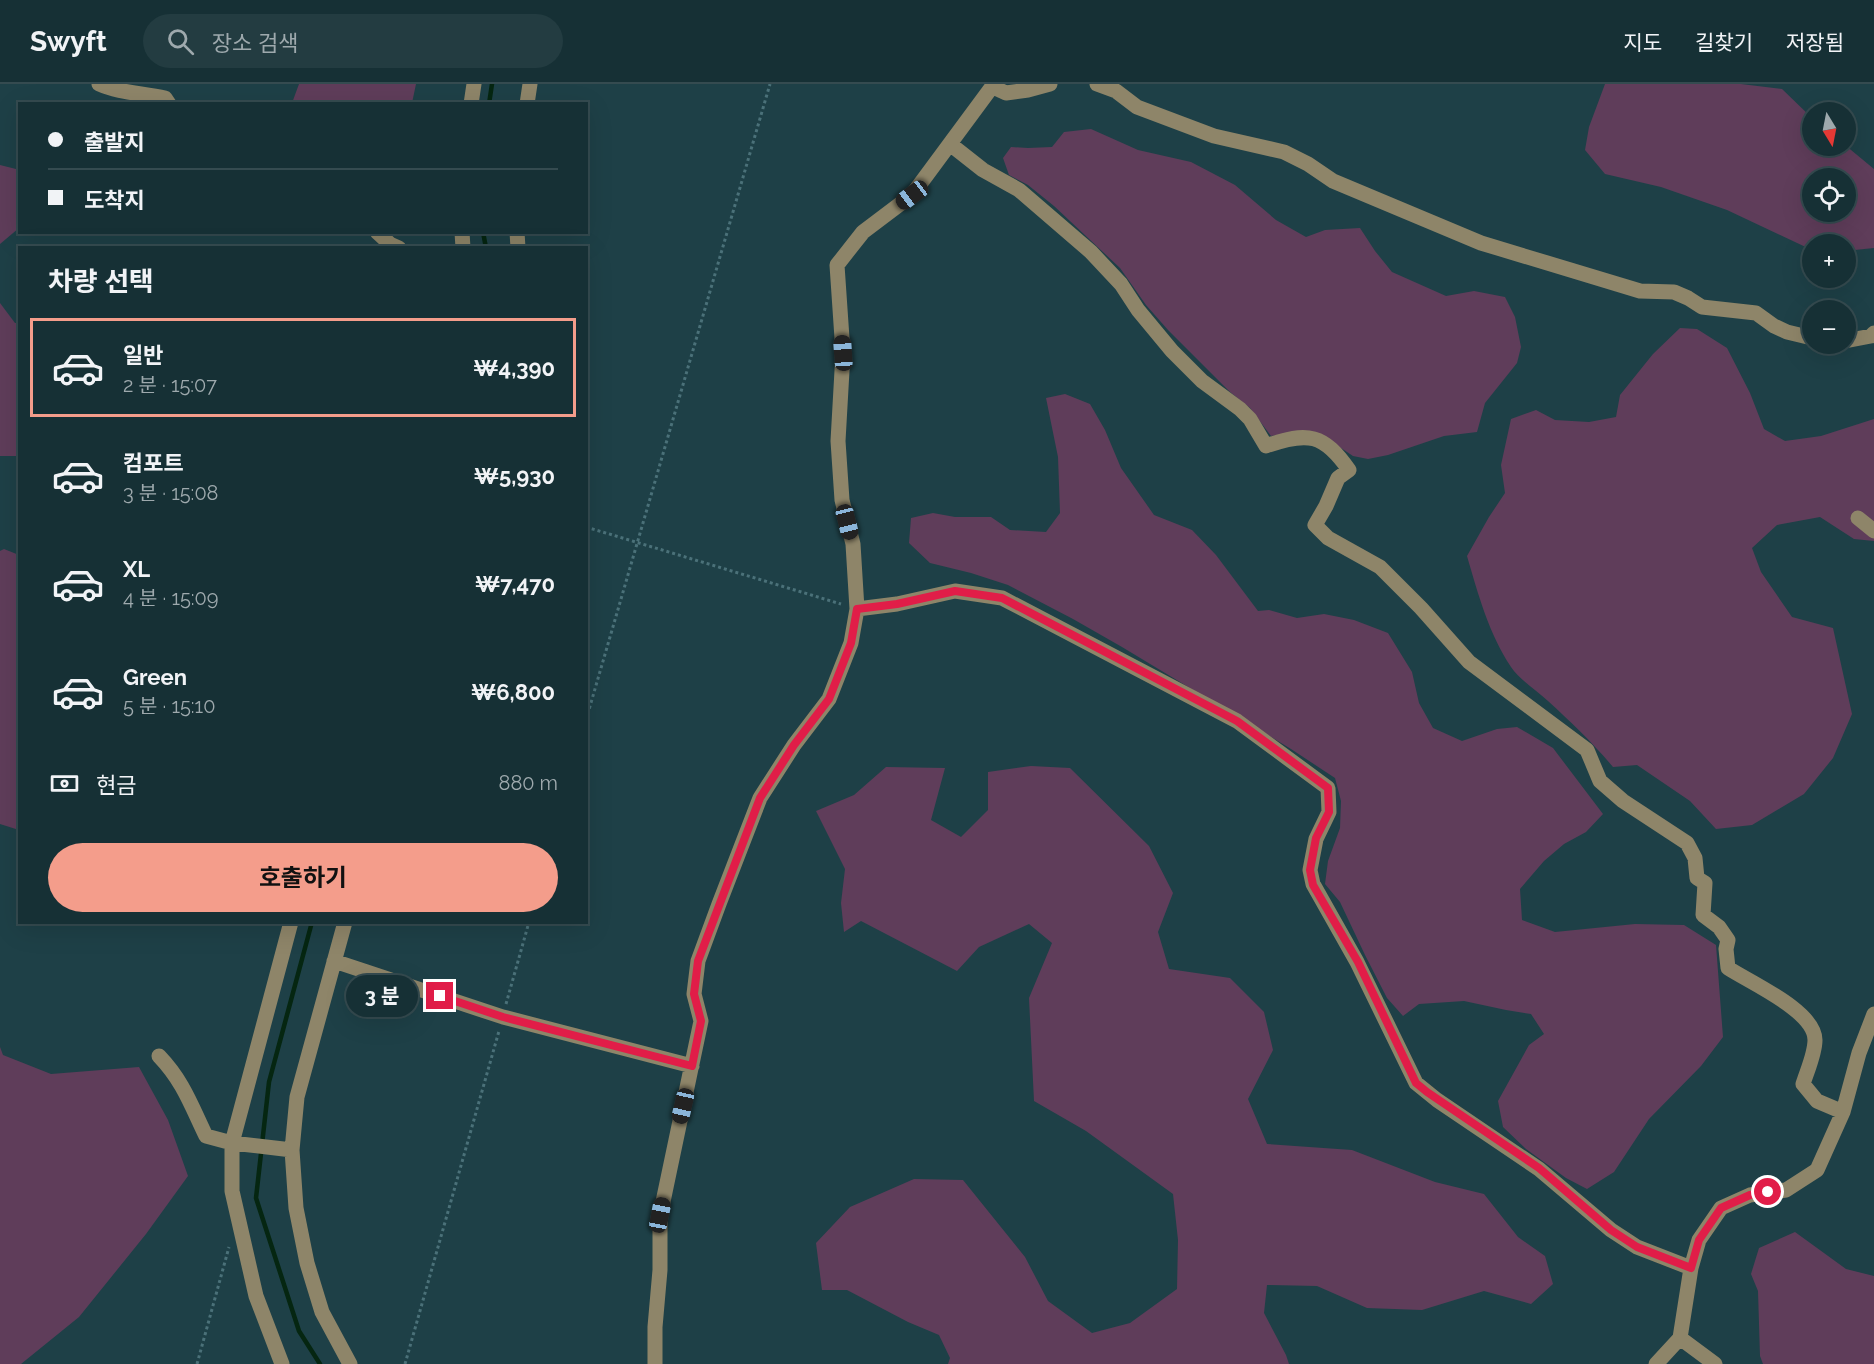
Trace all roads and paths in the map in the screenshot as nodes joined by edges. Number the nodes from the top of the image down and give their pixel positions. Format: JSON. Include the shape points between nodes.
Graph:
{"nodes":[{"id":1,"x":99,"y":84,"type":"edge"},
{"id":2,"x":474,"y":84,"type":"edge"},
{"id":3,"x":530,"y":84,"type":"edge"},
{"id":4,"x":770,"y":84,"type":"edge"},
{"id":5,"x":1050,"y":84,"type":"edge"},
{"id":6,"x":1097,"y":84,"type":"edge"},
{"id":7,"x":994,"y":86,"type":"edge"},
{"id":8,"x":167,"y":102,"type":"edge"},
{"id":9,"x":471,"y":102,"type":"edge"},
{"id":10,"x":527,"y":102,"type":"edge"},
{"id":11,"x":950,"y":144,"type":"junction"},
{"id":12,"x":379,"y":234,"type":"edge"},
{"id":13,"x":394,"y":246,"type":"edge"},
{"id":14,"x":1874,"y":333,"type":"edge"},
{"id":15,"x":1802,"y":336,"type":"edge"},
{"id":16,"x":1856,"y":339,"type":"edge"},
{"id":17,"x":1858,"y":518,"type":"dead end"},
{"id":18,"x":588,"y":528,"type":"edge"},
{"id":19,"x":1874,"y":531,"type":"edge"},
{"id":20,"x":637,"y":541,"type":"junction"},
{"id":21,"x":857,"y":609,"type":"junction"},
{"id":22,"x":588,"y":713,"type":"edge"},
{"id":23,"x":290,"y":924,"type":"edge"},
{"id":24,"x":344,"y":924,"type":"edge"},
{"id":25,"x":529,"y":924,"type":"edge"},
{"id":26,"x":334,"y":961,"type":"junction"},
{"id":27,"x":1874,"y":1014,"type":"edge"},
{"id":28,"x":503,"y":1017,"type":"junction"},
{"id":29,"x":159,"y":1056,"type":"dead end"},
{"id":30,"x":692,"y":1066,"type":"junction"},
{"id":31,"x":1843,"y":1112,"type":"junction"},
{"id":32,"x":232,"y":1143,"type":"junction"},
{"id":33,"x":292,"y":1150,"type":"junction"},
{"id":34,"x":238,"y":1215,"type":"junction"},
{"id":35,"x":1691,"y":1268,"type":"junction"},
{"id":36,"x":1680,"y":1338,"type":"junction"},
{"id":37,"x":197,"y":1364,"type":"edge"},
{"id":38,"x":282,"y":1364,"type":"edge"},
{"id":39,"x":350,"y":1364,"type":"edge"},
{"id":40,"x":405,"y":1364,"type":"edge"},
{"id":41,"x":655,"y":1364,"type":"edge"},
{"id":42,"x":1656,"y":1364,"type":"edge"},
{"id":43,"x":1715,"y":1364,"type":"edge"}],
"edges":[{"from":1,"to":8,"type":"street","via":[[112,90],[165,98]]},
{"from":2,"to":9,"type":"street"},
{"from":3,"to":10,"type":"street"},
{"from":4,"to":20,"type":"path"},
{"from":5,"to":7,"type":"street","via":[[1006,93]]},
{"from":6,"to":15,"type":"street","via":[[1116,91],[1137,107],[1214,136],[1284,152],[1333,181],[1481,243],[1640,291],[1674,292],[1702,307],[1756,313],[1786,332]]},
{"from":7,"to":11,"type":"street"},
{"from":11,"to":21,"type":"street","via":[[912,195],[863,232],[837,264],[843,353],[838,441],[842,500],[853,544]]},
{"from":11,"to":31,"type":"street","via":[[983,170],[1019,190],[1091,252],[1172,351],[1250,419],[1266,446],[1305,437],[1318,439],[1339,455],[1349,470],[1338,478],[1315,525],[1328,538],[1380,567],[1469,662],[1587,750],[1600,781],[1687,843],[1695,858],[1697,878],[1705,882],[1703,915],[1728,940],[1728,968],[1792,1006],[1813,1027],[1815,1041],[1803,1084],[1817,1101]]},
{"from":12,"to":13,"type":"street"},
{"from":14,"to":16,"type":"street"},
{"from":17,"to":19,"type":"street"},
{"from":18,"to":20,"type":"path"},
{"from":20,"to":21,"type":"path"},
{"from":20,"to":22,"type":"path"},
{"from":21,"to":30,"type":"street","via":[[851,643],[829,699],[760,798],[698,961],[694,994],[701,1021]]},
{"from":21,"to":35,"type":"street","via":[[955,591],[1002,598],[1237,721],[1328,788],[1329,812],[1316,838],[1310,870],[1313,885],[1358,962],[1416,1083],[1539,1168],[1611,1230],[1637,1247]]},
{"from":23,"to":32,"type":"street"},
{"from":24,"to":26,"type":"street"},
{"from":25,"to":28,"type":"path"},
{"from":26,"to":28,"type":"street"},
{"from":26,"to":33,"type":"street","via":[[297,1097]]},
{"from":27,"to":31,"type":"street"},
{"from":28,"to":30,"type":"street"},
{"from":28,"to":40,"type":"path"},
{"from":29,"to":32,"type":"street","via":[[184,1088],[206,1136]]},
{"from":30,"to":41,"type":"street","via":[[660,1215]]},
{"from":31,"to":35,"type":"street","via":[[1817,1170],[1786,1190],[1750,1195],[1721,1208],[1699,1240]]},
{"from":32,"to":33,"type":"street"},
{"from":32,"to":34,"type":"street","via":[[232,1191]]},
{"from":33,"to":39,"type":"street","via":[[296,1208],[307,1263],[322,1312]]},
{"from":34,"to":37,"type":"path"},
{"from":34,"to":38,"type":"street","via":[[256,1296]]},
{"from":35,"to":36,"type":"street"},
{"from":36,"to":42,"type":"street"},
{"from":36,"to":43,"type":"street"}]}
